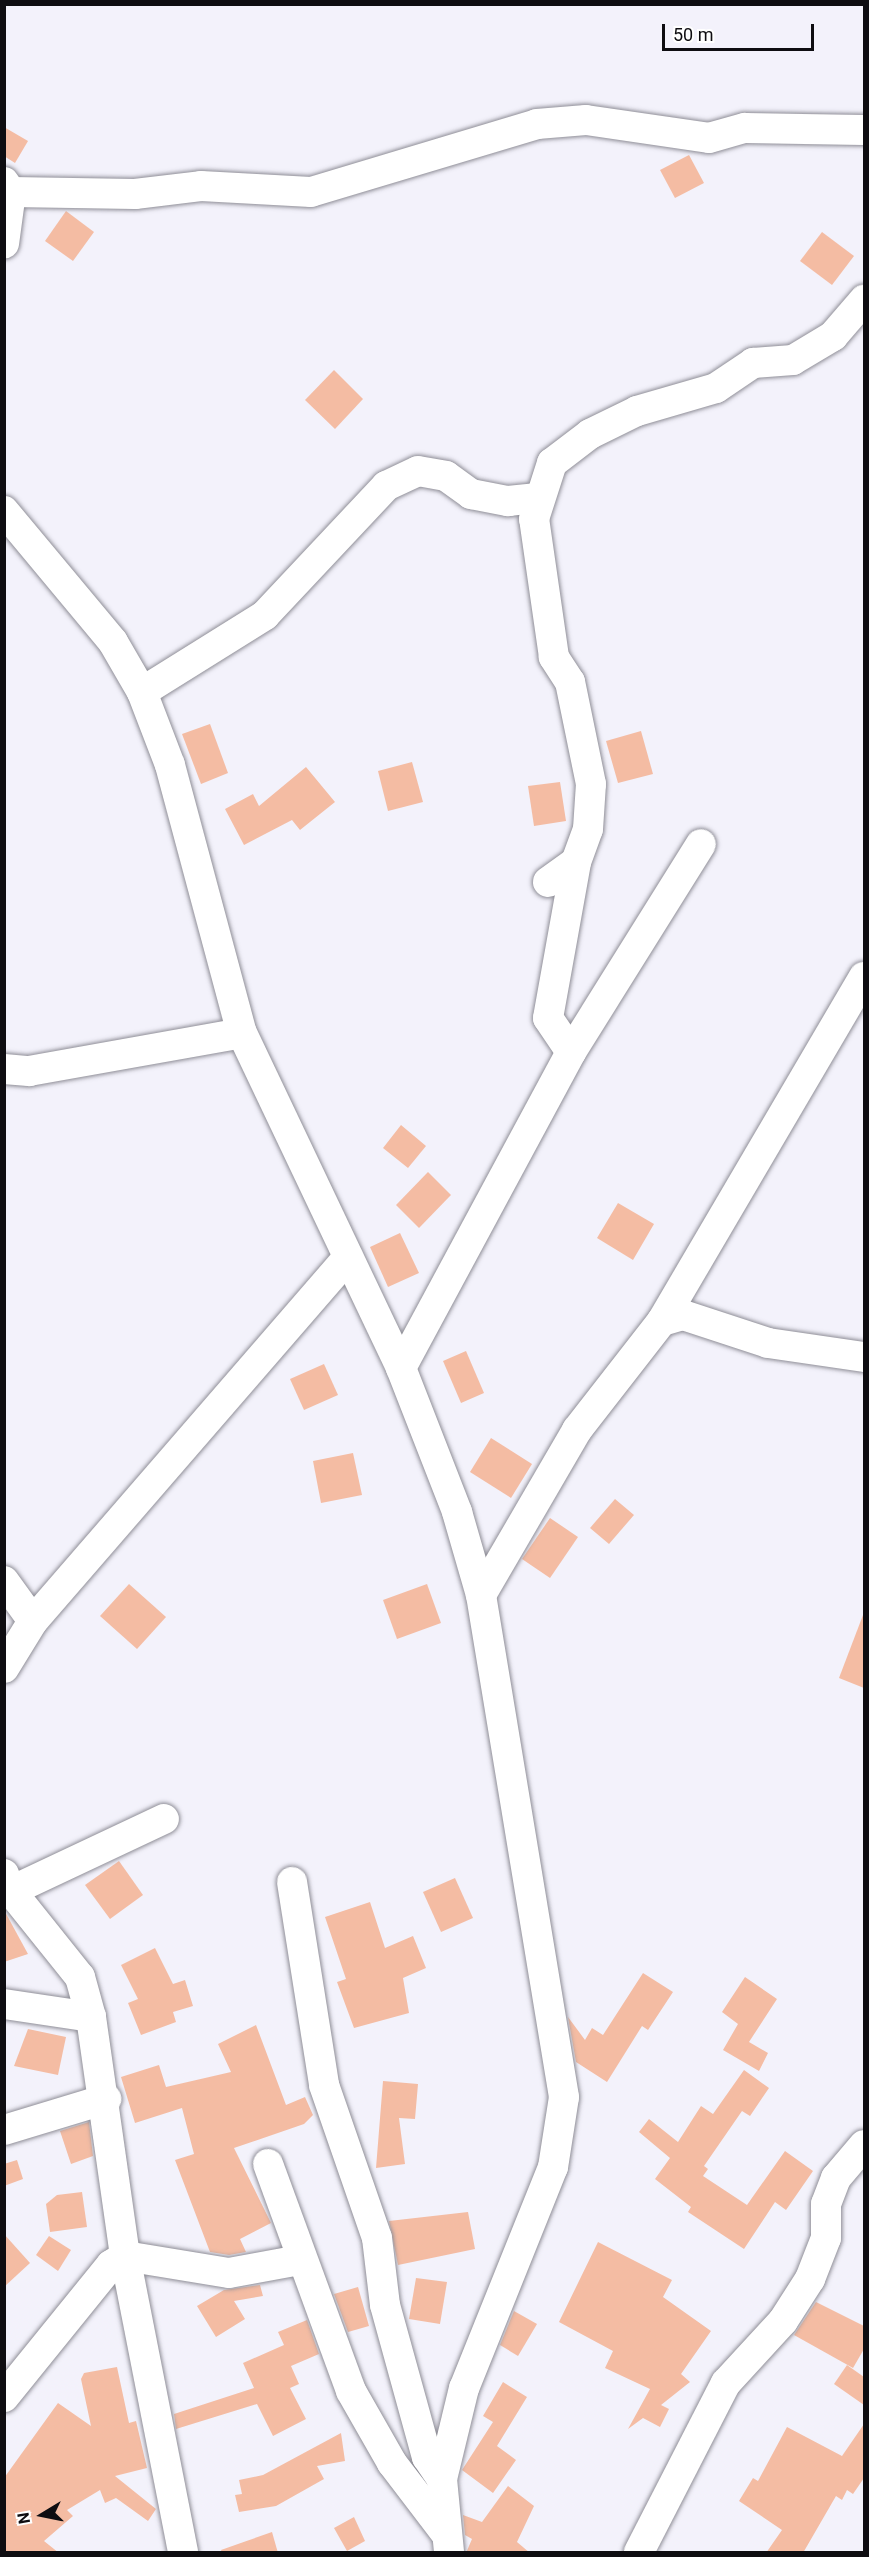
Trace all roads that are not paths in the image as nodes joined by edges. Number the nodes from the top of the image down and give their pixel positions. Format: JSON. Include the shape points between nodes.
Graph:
{"nodes":[{"id":1,"x":864,"y":130,"type":"edge"},
{"id":2,"x":8,"y":187,"type":"edge"},
{"id":3,"x":4,"y":244,"type":"edge"},
{"id":4,"x":864,"y":300,"type":"edge"},
{"id":5,"x":537,"y":498,"type":"junction"},
{"id":6,"x":4,"y":511,"type":"edge"},
{"id":7,"x":142,"y":692,"type":"junction"},
{"id":8,"x":701,"y":844,"type":"dead end"},
{"id":9,"x":576,"y":862,"type":"junction"},
{"id":10,"x":548,"y":882,"type":"dead end"},
{"id":11,"x":864,"y":977,"type":"edge"},
{"id":12,"x":242,"y":1033,"type":"junction"},
{"id":13,"x":570,"y":1052,"type":"junction"},
{"id":14,"x":4,"y":1069,"type":"edge"},
{"id":15,"x":348,"y":1257,"type":"junction"},
{"id":16,"x":662,"y":1322,"type":"junction"},
{"id":17,"x":864,"y":1357,"type":"edge"},
{"id":18,"x":401,"y":1368,"type":"junction"},
{"id":19,"x":4,"y":1581,"type":"edge"},
{"id":20,"x":481,"y":1595,"type":"junction"},
{"id":21,"x":33,"y":1622,"type":"junction"},
{"id":22,"x":4,"y":1668,"type":"edge"},
{"id":23,"x":164,"y":1819,"type":"dead end"},
{"id":24,"x":8,"y":1882,"type":"edge"},
{"id":25,"x":292,"y":1882,"type":"dead end"},
{"id":26,"x":4,"y":2004,"type":"edge"},
{"id":27,"x":91,"y":2017,"type":"junction"},
{"id":28,"x":106,"y":2098,"type":"junction"},
{"id":29,"x":4,"y":2130,"type":"edge"},
{"id":30,"x":864,"y":2145,"type":"edge"},
{"id":31,"x":268,"y":2164,"type":"dead end"},
{"id":32,"x":125,"y":2256,"type":"junction"},
{"id":33,"x":300,"y":2260,"type":"junction"},
{"id":34,"x":4,"y":2397,"type":"edge"},
{"id":35,"x":442,"y":2479,"type":"junction"},
{"id":36,"x":446,"y":2542,"type":"edge"},
{"id":37,"x":183,"y":2553,"type":"edge"},
{"id":38,"x":639,"y":2553,"type":"edge"}],
"edges":[{"from":1,"to":2,"type":"street","via":[[745,128],[710,138],[586,120],[537,124],[311,192],[201,186],[135,194]]},
{"from":2,"to":3,"type":"street"},
{"from":4,"to":5,"type":"street","via":[[833,336],[793,360],[753,363],[716,388],[637,411],[590,434],[552,463]]},
{"from":5,"to":7,"type":"street","via":[[508,501],[471,494],[446,476],[418,471],[386,486],[265,615]]},
{"from":5,"to":9,"type":"street","via":[[534,519],[554,657],[570,682],[591,784],[588,829]]},
{"from":6,"to":7,"type":"street","via":[[112,642]]},
{"from":7,"to":12,"type":"street","via":[[170,765]]},
{"from":8,"to":13,"type":"street"},
{"from":9,"to":10,"type":"street"},
{"from":9,"to":13,"type":"street","via":[[548,1018]]},
{"from":11,"to":16,"type":"street"},
{"from":12,"to":14,"type":"street","via":[[29,1071]]},
{"from":12,"to":15,"type":"street"},
{"from":13,"to":18,"type":"street"},
{"from":15,"to":18,"type":"street"},
{"from":15,"to":21,"type":"street"},
{"from":16,"to":17,"type":"street","via":[[683,1315],[768,1343]]},
{"from":16,"to":20,"type":"street","via":[[577,1430]]},
{"from":18,"to":20,"type":"street","via":[[457,1512]]},
{"from":19,"to":21,"type":"street"},
{"from":20,"to":35,"type":"street","via":[[564,2097],[553,2167],[464,2388]]},
{"from":21,"to":22,"type":"street"},
{"from":23,"to":24,"type":"street"},
{"from":24,"to":27,"type":"street","via":[[80,1977]]},
{"from":25,"to":35,"type":"street","via":[[324,2085],[377,2238],[385,2305],[427,2457]]},
{"from":26,"to":27,"type":"street"},
{"from":27,"to":28,"type":"street"},
{"from":28,"to":29,"type":"street"},
{"from":28,"to":32,"type":"street"},
{"from":30,"to":38,"type":"street","via":[[836,2178],[826,2204],[826,2238],[810,2278],[783,2321],[726,2383]]},
{"from":31,"to":33,"type":"street","via":[[295,2226]]},
{"from":32,"to":33,"type":"street","via":[[229,2273]]},
{"from":32,"to":34,"type":"street","via":[[111,2265]]},
{"from":32,"to":37,"type":"street"},
{"from":33,"to":36,"type":"street","via":[[351,2391],[392,2463]]},
{"from":35,"to":36,"type":"street"}]}
